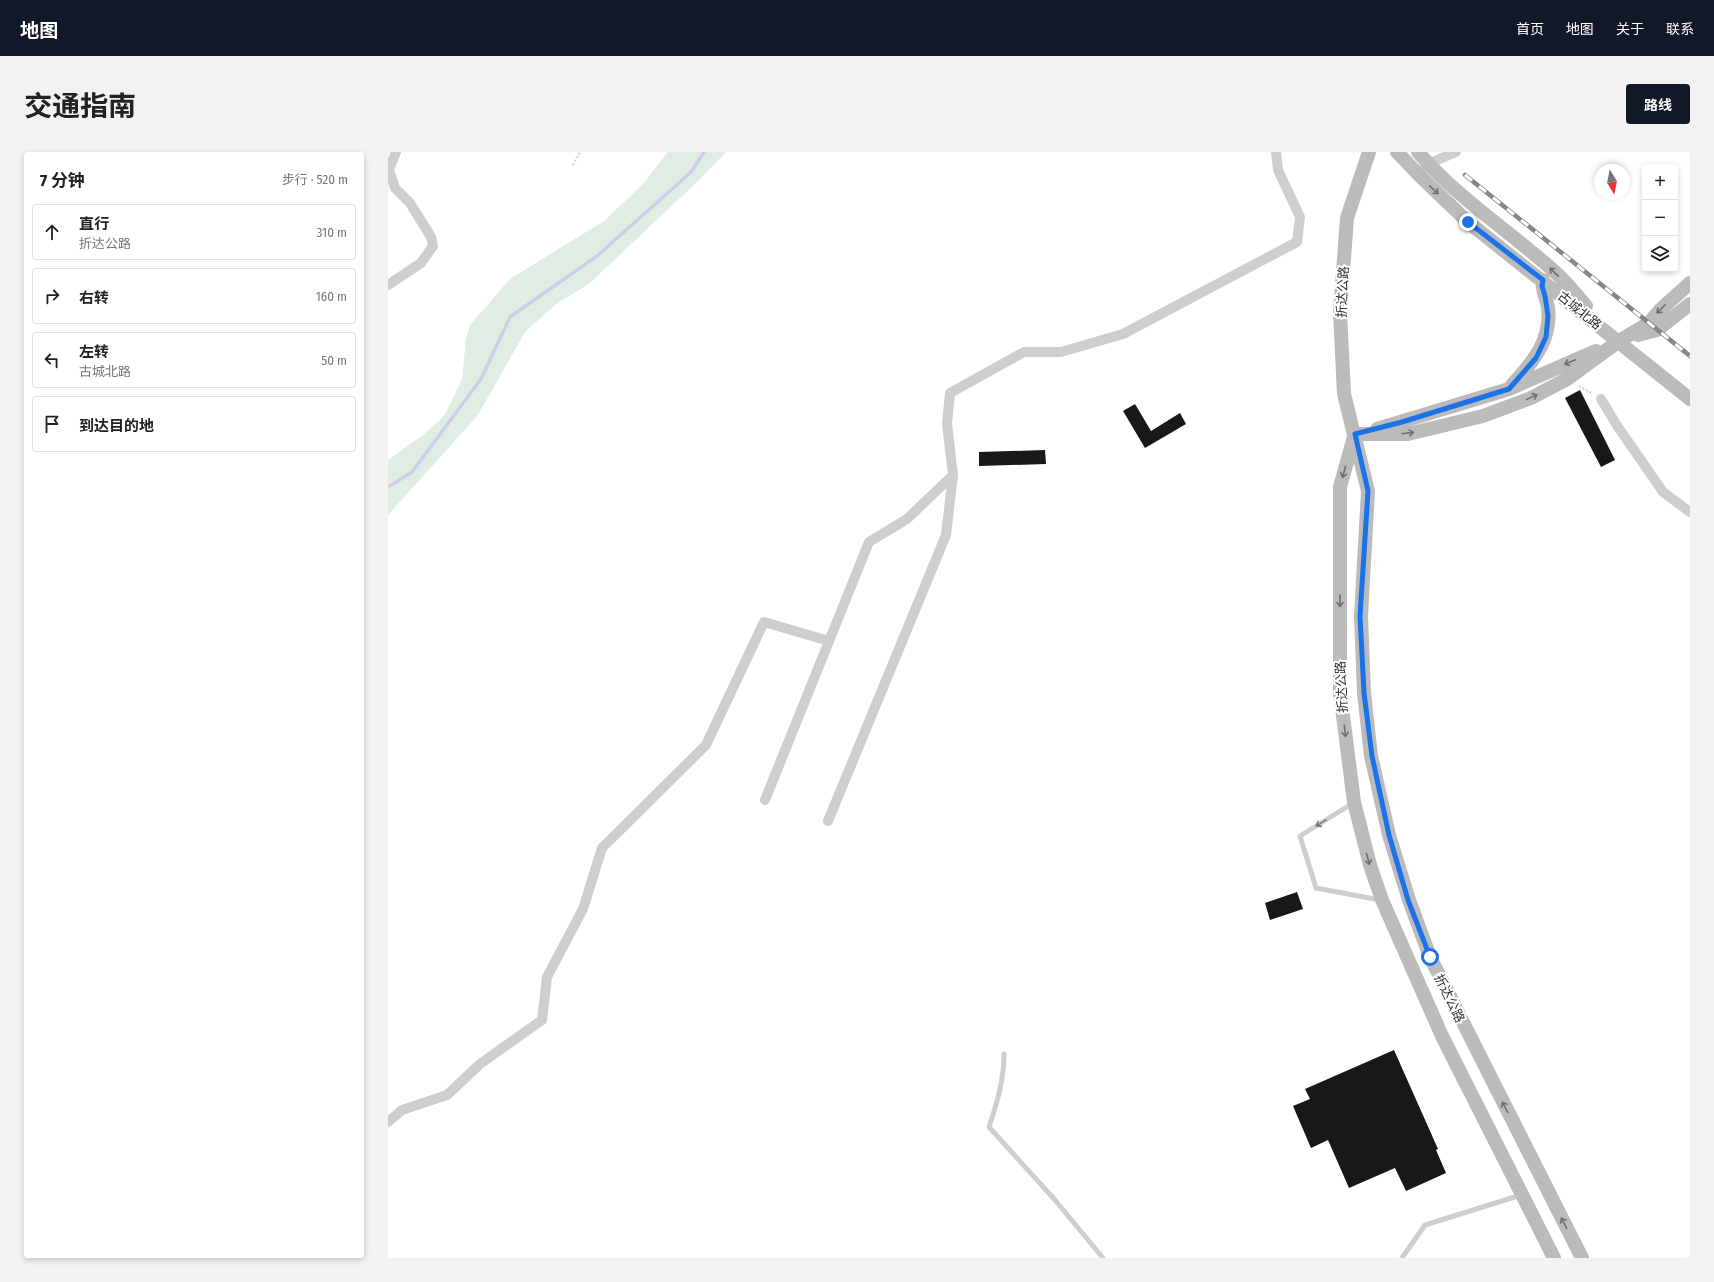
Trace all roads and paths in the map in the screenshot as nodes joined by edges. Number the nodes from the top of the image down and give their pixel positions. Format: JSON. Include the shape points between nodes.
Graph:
{"nodes":[{"id":1,"x":396,"y":152,"type":"edge"},
{"id":2,"x":580,"y":152,"type":"edge"},
{"id":3,"x":1276,"y":152,"type":"edge"},
{"id":4,"x":1369,"y":152,"type":"edge"},
{"id":5,"x":1397,"y":152,"type":"edge"},
{"id":6,"x":1418,"y":152,"type":"edge"},
{"id":7,"x":1456,"y":152,"type":"edge"},
{"id":8,"x":1428,"y":164,"type":"junction"},
{"id":9,"x":573,"y":165,"type":"dead end"},
{"id":10,"x":1419,"y":175,"type":"junction"},
{"id":11,"x":1543,"y":280,"type":"junction"},
{"id":12,"x":1690,"y":283,"type":"edge"},
{"id":13,"x":388,"y":285,"type":"edge"},
{"id":14,"x":1690,"y":304,"type":"edge"},
{"id":15,"x":1619,"y":341,"type":"junction"},
{"id":16,"x":1509,"y":389,"type":"junction"},
{"id":17,"x":1601,"y":399,"type":"dead end"},
{"id":18,"x":1690,"y":399,"type":"edge"},
{"id":19,"x":1355,"y":434,"type":"junction"},
{"id":20,"x":953,"y":475,"type":"junction"},
{"id":21,"x":1690,"y":512,"type":"edge"},
{"id":22,"x":829,"y":641,"type":"junction"},
{"id":23,"x":765,"y":800,"type":"dead end"},
{"id":24,"x":1354,"y":802,"type":"junction"},
{"id":25,"x":828,"y":820,"type":"dead end"},
{"id":26,"x":1382,"y":900,"type":"junction"},
{"id":27,"x":1004,"y":1054,"type":"dead end"},
{"id":28,"x":388,"y":1122,"type":"edge"},
{"id":29,"x":1522,"y":1195,"type":"junction"},
{"id":30,"x":1103,"y":1258,"type":"edge"},
{"id":31,"x":1402,"y":1258,"type":"edge"},
{"id":32,"x":1554,"y":1258,"type":"edge"},
{"id":33,"x":1582,"y":1258,"type":"edge"}],
"edges":[{"from":1,"to":13,"type":"street","via":[[389,170],[395,188],[410,203],[431,237],[433,246],[422,263]]},
{"from":2,"to":9,"type":"path"},
{"from":3,"to":20,"type":"street","via":[[1278,170],[1300,217],[1297,242],[1124,334],[1061,352],[1024,352],[950,393],[947,424]]},
{"from":4,"to":19,"type":"main road","name":"折达公路","via":[[1347,218],[1340,312],[1344,394]]},
{"from":5,"to":10,"type":"main road","name":"古城北路"},
{"from":6,"to":8,"type":"main road","name":"古城北路"},
{"from":7,"to":8,"type":"street"},
{"from":8,"to":10,"type":"street"},
{"from":15,"to":8,"type":"main road","name":"古城北路","one_way":true,"via":[[1555,272],[1480,212]]},
{"from":10,"to":11,"type":"main road","name":"古城北路","one_way":true,"via":[[1468,222]]},
{"from":11,"to":15,"type":"main road","name":"古城北路"},
{"from":11,"to":16,"type":"main road","via":[[1548,316],[1546,337],[1536,358]]},
{"from":12,"to":15,"type":"main road","one_way":true,"via":[[1649,323]]},
{"from":14,"to":15,"type":"main road","via":[[1657,330]]},
{"from":15,"to":16,"type":"main road","one_way":true},
{"from":15,"to":18,"type":"main road","name":"古城北路"},
{"from":19,"to":15,"type":"main road","one_way":true,"via":[[1408,434],[1482,416],[1532,398],[1567,379]]},
{"from":16,"to":19,"type":"main road"},
{"from":17,"to":21,"type":"street","via":[[1663,492]]},
{"from":19,"to":24,"type":"main road","name":"折达公路","one_way":true,"via":[[1340,487],[1340,692]]},
{"from":33,"to":19,"type":"main road","name":"折达公路","one_way":true,"via":[[1430,957],[1408,900],[1389,835],[1372,756],[1364,693],[1360,616],[1368,491]]},
{"from":20,"to":22,"type":"street","via":[[907,518],[869,542]]},
{"from":20,"to":25,"type":"street","via":[[946,534]]},
{"from":22,"to":23,"type":"street"},
{"from":22,"to":28,"type":"street","via":[[764,622],[706,745],[602,848],[583,909],[547,978],[542,1020],[480,1064],[447,1095],[402,1110]]},
{"from":24,"to":26,"type":"main road","name":"折达公路","one_way":true},
{"from":24,"to":26,"type":"lane","one_way":true,"via":[[1300,836],[1316,888]]},
{"from":26,"to":29,"type":"main road","name":"折达公路","via":[[1442,1036]]},
{"from":27,"to":30,"type":"lane","via":[[998,1099],[989,1127]]},
{"from":29,"to":31,"type":"lane","via":[[1425,1225]]},
{"from":29,"to":32,"type":"main road","name":"折达公路"}]}
